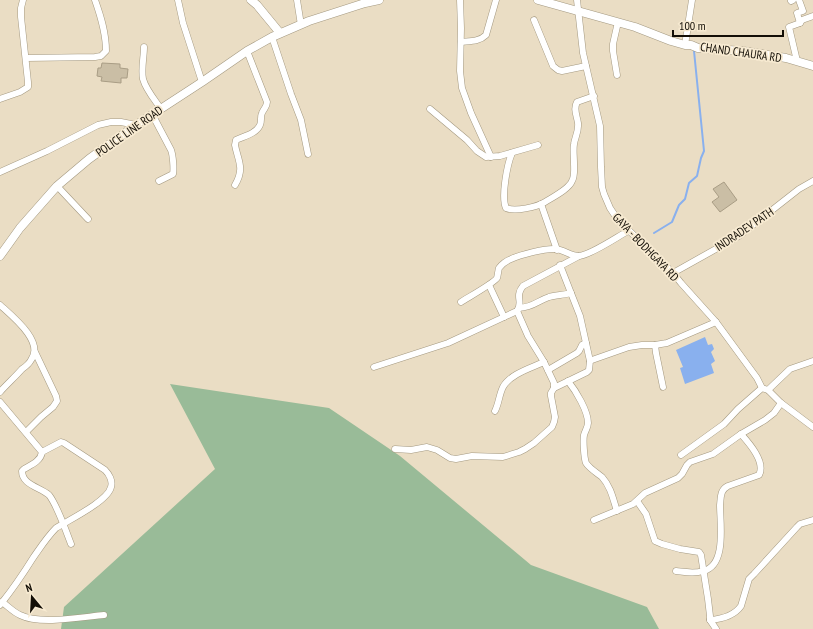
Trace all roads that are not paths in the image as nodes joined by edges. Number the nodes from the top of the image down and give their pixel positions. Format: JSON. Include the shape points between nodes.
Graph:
{"nodes":[{"id":1,"x":23,"y":0,"type":"edge"},
{"id":2,"x":95,"y":0,"type":"edge"},
{"id":3,"x":178,"y":0,"type":"edge"},
{"id":4,"x":251,"y":0,"type":"edge"},
{"id":5,"x":297,"y":0,"type":"edge"},
{"id":6,"x":379,"y":0,"type":"edge"},
{"id":7,"x":460,"y":0,"type":"edge"},
{"id":8,"x":496,"y":0,"type":"edge"},
{"id":9,"x":538,"y":0,"type":"edge"},
{"id":10,"x":577,"y":0,"type":"edge"},
{"id":11,"x":692,"y":0,"type":"edge"},
{"id":12,"x":799,"y":0,"type":"edge"},
{"id":13,"x":578,"y":11,"type":"junction"},
{"id":14,"x":813,"y":16,"type":"edge"},
{"id":15,"x":534,"y":20,"type":"dead end"},
{"id":16,"x":618,"y":22,"type":"junction"},
{"id":17,"x":800,"y":23,"type":"junction"},
{"id":18,"x":301,"y":25,"type":"junction"},
{"id":19,"x":280,"y":33,"type":"junction"},
{"id":20,"x":272,"y":37,"type":"junction"},
{"id":21,"x":461,"y":42,"type":"junction"},
{"id":22,"x":685,"y":45,"type":"junction"},
{"id":23,"x":144,"y":47,"type":"dead end"},
{"id":24,"x":247,"y":51,"type":"junction"},
{"id":25,"x":26,"y":58,"type":"junction"},
{"id":26,"x":797,"y":61,"type":"junction"},
{"id":27,"x":586,"y":66,"type":"junction"},
{"id":28,"x":813,"y":66,"type":"edge"},
{"id":29,"x":617,"y":74,"type":"dead end"},
{"id":30,"x":202,"y":82,"type":"junction"},
{"id":31,"x":594,"y":96,"type":"junction"},
{"id":32,"x":0,"y":99,"type":"edge"},
{"id":33,"x":161,"y":109,"type":"junction"},
{"id":34,"x":430,"y":109,"type":"dead end"},
{"id":35,"x":152,"y":114,"type":"junction"},
{"id":36,"x":136,"y":125,"type":"junction"},
{"id":37,"x":538,"y":145,"type":"dead end"},
{"id":38,"x":512,"y":153,"type":"junction"},
{"id":39,"x":308,"y":154,"type":"dead end"},
{"id":40,"x":491,"y":157,"type":"junction"},
{"id":41,"x":0,"y":172,"type":"edge"},
{"id":42,"x":159,"y":181,"type":"dead end"},
{"id":43,"x":813,"y":181,"type":"edge"},
{"id":44,"x":236,"y":185,"type":"dead end"},
{"id":45,"x":57,"y":186,"type":"junction"},
{"id":46,"x":541,"y":204,"type":"junction"},
{"id":47,"x":88,"y":219,"type":"dead end"},
{"id":48,"x":628,"y":231,"type":"junction"},
{"id":49,"x":557,"y":250,"type":"junction"},
{"id":50,"x":0,"y":256,"type":"edge"},
{"id":51,"x":579,"y":256,"type":"junction"},
{"id":52,"x":560,"y":265,"type":"junction"},
{"id":53,"x":673,"y":273,"type":"junction"},
{"id":54,"x":489,"y":285,"type":"junction"},
{"id":55,"x":571,"y":293,"type":"junction"},
{"id":56,"x":461,"y":302,"type":"dead end"},
{"id":57,"x":0,"y":305,"type":"edge"},
{"id":58,"x":518,"y":309,"type":"junction"},
{"id":59,"x":504,"y":317,"type":"junction"},
{"id":60,"x":716,"y":322,"type":"junction"},
{"id":61,"x":586,"y":343,"type":"junction"},
{"id":62,"x":655,"y":345,"type":"junction"},
{"id":63,"x":35,"y":352,"type":"junction"},
{"id":64,"x":813,"y":360,"type":"edge"},
{"id":65,"x":590,"y":361,"type":"junction"},
{"id":66,"x":544,"y":362,"type":"junction"},
{"id":67,"x":374,"y":367,"type":"dead end"},
{"id":68,"x":548,"y":370,"type":"junction"},
{"id":69,"x":568,"y":381,"type":"junction"},
{"id":70,"x":663,"y":387,"type":"dead end"},
{"id":71,"x":554,"y":388,"type":"junction"},
{"id":72,"x":765,"y":389,"type":"junction"},
{"id":73,"x":0,"y":392,"type":"edge"},
{"id":74,"x":0,"y":402,"type":"edge"},
{"id":75,"x":781,"y":403,"type":"junction"},
{"id":76,"x":495,"y":411,"type":"dead end"},
{"id":77,"x":813,"y":427,"type":"edge"},
{"id":78,"x":26,"y":432,"type":"junction"},
{"id":79,"x":741,"y":434,"type":"junction"},
{"id":80,"x":395,"y":449,"type":"dead end"},
{"id":81,"x":42,"y":452,"type":"junction"},
{"id":82,"x":681,"y":455,"type":"dead end"},
{"id":83,"x":637,"y":501,"type":"junction"},
{"id":84,"x":617,"y":511,"type":"junction"},
{"id":85,"x":594,"y":520,"type":"dead end"},
{"id":86,"x":813,"y":520,"type":"edge"},
{"id":87,"x":63,"y":524,"type":"junction"},
{"id":88,"x":72,"y":544,"type":"dead end"},
{"id":89,"x":676,"y":571,"type":"dead end"},
{"id":90,"x":703,"y":571,"type":"junction"},
{"id":91,"x":1,"y":603,"type":"edge"},
{"id":92,"x":104,"y":615,"type":"dead end"},
{"id":93,"x":710,"y":620,"type":"junction"},
{"id":94,"x":716,"y":629,"type":"edge"}],
"edges":[{"from":1,"to":25,"type":"street","via":[[21,17]]},
{"from":2,"to":25,"type":"street","via":[[106,40],[106,51],[101,56]]},
{"from":3,"to":30,"type":"street"},
{"from":4,"to":19,"type":"street"},
{"from":5,"to":18,"type":"street"},
{"from":6,"to":18,"type":"street"},
{"from":7,"to":21,"type":"street"},
{"from":8,"to":21,"type":"street","via":[[486,35],[482,39]]},
{"from":9,"to":13,"type":"street"},
{"from":10,"to":13,"type":"street","name":"GAYA - BODHGAYA RD"},
{"from":11,"to":22,"type":"street"},
{"from":12,"to":17,"type":"street","via":[[803,10],[797,12]]},
{"from":13,"to":16,"type":"street","name":"CHAND CHAURA RD"},
{"from":13,"to":27,"type":"street","name":"GAYA - BODHGAYA RD"},
{"from":14,"to":17,"type":"street"},
{"from":15,"to":27,"type":"street","via":[[558,70]]},
{"from":16,"to":22,"type":"street","name":"CHAND CHAURA RD"},
{"from":16,"to":29,"type":"street","via":[[613,44]]},
{"from":17,"to":26,"type":"street","via":[[789,27]]},
{"from":18,"to":19,"type":"street"},
{"from":19,"to":20,"type":"street","name":"POLICE LINE ROAD"},
{"from":20,"to":24,"type":"street","name":"POLICE LINE ROAD"},
{"from":20,"to":39,"type":"street","via":[[301,120]]},
{"from":21,"to":40,"type":"street","via":[[462,88]]},
{"from":22,"to":26,"type":"street","name":"CHAND CHAURA RD","via":[[743,51]]},
{"from":23,"to":33,"type":"street","via":[[143,80]]},
{"from":24,"to":30,"type":"street","name":"POLICE LINE ROAD"},
{"from":24,"to":44,"type":"street","via":[[267,106],[261,114],[260,126],[252,133],[236,140],[241,170]]},
{"from":25,"to":32,"type":"street","via":[[28,87]]},
{"from":26,"to":28,"type":"street","name":"CHAND CHAURA RD"},
{"from":27,"to":31,"type":"street","name":"GAYA - BODHGAYA RD"},
{"from":30,"to":33,"type":"street","name":"POLICE LINE ROAD"},
{"from":31,"to":46,"type":"street","via":[[576,102],[574,108],[578,129],[574,144],[572,184]]},
{"from":31,"to":48,"type":"street","name":"GAYA - BODHGAYA RD","via":[[600,126],[601,180],[604,194],[614,215]]},
{"from":33,"to":35,"type":"street","name":"POLICE LINE ROAD"},
{"from":34,"to":40,"type":"street","via":[[482,154]]},
{"from":35,"to":36,"type":"street","name":"POLICE LINE ROAD"},
{"from":35,"to":42,"type":"street","via":[[173,156],[174,172]]},
{"from":36,"to":41,"type":"street","via":[[111,122],[98,125]]},
{"from":36,"to":45,"type":"street","name":"POLICE LINE ROAD"},
{"from":37,"to":38,"type":"street"},
{"from":38,"to":40,"type":"street"},
{"from":38,"to":46,"type":"street","via":[[505,178],[506,208],[518,209]]},
{"from":43,"to":53,"type":"street","name":"INDRADEV PATH","via":[[739,236]]},
{"from":45,"to":47,"type":"street"},
{"from":45,"to":50,"type":"street","name":"POLICE LINE ROAD","via":[[20,228]]},
{"from":46,"to":49,"type":"street"},
{"from":48,"to":51,"type":"street"},
{"from":48,"to":53,"type":"street","name":"GAYA - BODHGAYA RD"},
{"from":49,"to":51,"type":"street"},
{"from":49,"to":54,"type":"street","via":[[512,258],[499,268],[498,277]]},
{"from":51,"to":52,"type":"street"},
{"from":52,"to":55,"type":"street"},
{"from":52,"to":58,"type":"street","via":[[523,286],[518,293]]},
{"from":53,"to":60,"type":"street","name":"GAYA - BODHGAYA RD"},
{"from":54,"to":56,"type":"street"},
{"from":54,"to":59,"type":"street"},
{"from":55,"to":58,"type":"street","via":[[550,297]]},
{"from":55,"to":61,"type":"street","via":[[580,316]]},
{"from":57,"to":63,"type":"street","via":[[28,334]]},
{"from":58,"to":59,"type":"street"},
{"from":58,"to":66,"type":"street","via":[[528,336]]},
{"from":59,"to":67,"type":"street","via":[[448,343]]},
{"from":60,"to":62,"type":"street","via":[[667,343]]},
{"from":60,"to":72,"type":"street","name":"GAYA - BODHGAYA RD"},
{"from":61,"to":65,"type":"street"},
{"from":61,"to":68,"type":"street","via":[[579,352]]},
{"from":62,"to":65,"type":"street","via":[[629,347]]},
{"from":62,"to":70,"type":"street"},
{"from":63,"to":73,"type":"street","via":[[31,360]]},
{"from":63,"to":78,"type":"street","via":[[57,401]]},
{"from":64,"to":72,"type":"street","via":[[790,369]]},
{"from":65,"to":69,"type":"street","via":[[587,372]]},
{"from":66,"to":68,"type":"street"},
{"from":66,"to":76,"type":"street","via":[[506,383]]},
{"from":68,"to":71,"type":"street"},
{"from":69,"to":71,"type":"street"},
{"from":69,"to":84,"type":"street","via":[[580,399],[588,424],[584,438],[586,464],[606,483]]},
{"from":71,"to":80,"type":"street","via":[[551,393],[555,417],[552,427],[519,452],[503,457],[472,456],[456,459],[427,447]]},
{"from":72,"to":75,"type":"street","name":"GAYA - BODHGAYA RD"},
{"from":72,"to":82,"type":"street","via":[[738,409],[724,424]]},
{"from":74,"to":78,"type":"street"},
{"from":75,"to":77,"type":"street","name":"GAYA - BODHGAYA RD"},
{"from":75,"to":79,"type":"street","via":[[769,417]]},
{"from":78,"to":81,"type":"street"},
{"from":79,"to":83,"type":"street","via":[[713,454],[690,462],[678,478],[645,493]]},
{"from":79,"to":90,"type":"street","via":[[757,456],[761,469],[759,475],[722,490],[719,550],[713,566]]},
{"from":81,"to":87,"type":"street","via":[[39,459],[24,469],[22,474],[28,483],[53,501]]},
{"from":81,"to":87,"type":"street","via":[[61,442],[64,443],[105,470],[112,483],[104,498]]},
{"from":83,"to":84,"type":"street"},
{"from":83,"to":90,"type":"street","via":[[646,514],[656,540],[666,546],[699,552]]},
{"from":84,"to":85,"type":"street"},
{"from":86,"to":93,"type":"street","via":[[800,524],[754,574],[749,580],[738,609],[730,616]]},
{"from":87,"to":88,"type":"street"},
{"from":87,"to":91,"type":"street","via":[[46,538]]},
{"from":89,"to":90,"type":"street"},
{"from":90,"to":93,"type":"street"},
{"from":91,"to":92,"type":"street","via":[[28,618],[49,620]]},
{"from":93,"to":94,"type":"street"}]}
